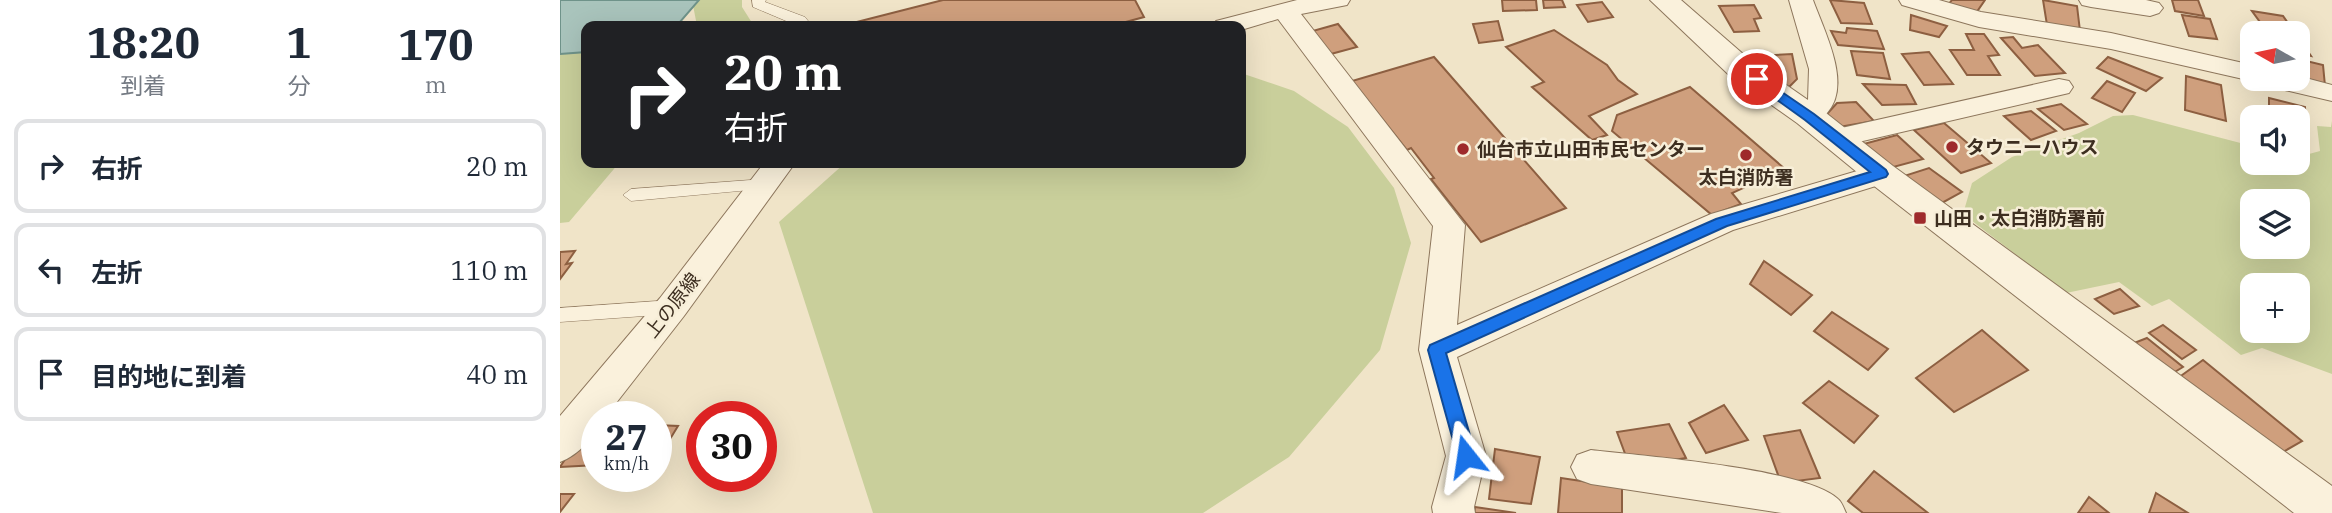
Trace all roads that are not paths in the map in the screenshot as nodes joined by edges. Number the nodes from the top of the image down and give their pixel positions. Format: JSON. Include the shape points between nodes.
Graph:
{"nodes":[{"id":1,"x":759,"y":0,"type":"edge"},
{"id":2,"x":1664,"y":0,"type":"edge"},
{"id":3,"x":1801,"y":0,"type":"edge"},
{"id":4,"x":1911,"y":0,"type":"edge"},
{"id":5,"x":2034,"y":0,"type":"edge"},
{"id":6,"x":2091,"y":0,"type":"edge"},
{"id":7,"x":1327,"y":1,"type":"edge"},
{"id":8,"x":2150,"y":8,"type":"dead end"},
{"id":9,"x":1284,"y":10,"type":"junction"},
{"id":10,"x":801,"y":21,"type":"edge"},
{"id":11,"x":1243,"y":21,"type":"edge"},
{"id":12,"x":2027,"y":26,"type":"junction"},
{"id":13,"x":2240,"y":70,"type":"edge"},
{"id":14,"x":2059,"y":87,"type":"dead end"},
{"id":15,"x":2310,"y":88,"type":"edge"},
{"id":16,"x":2332,"y":93,"type":"edge"},
{"id":17,"x":1823,"y":127,"type":"junction"},
{"id":18,"x":773,"y":173,"type":"edge"},
{"id":19,"x":1881,"y":174,"type":"junction"},
{"id":20,"x":631,"y":195,"type":"dead end"},
{"id":21,"x":672,"y":307,"type":"junction"},
{"id":22,"x":560,"y":315,"type":"edge"},
{"id":23,"x":1437,"y":350,"type":"junction"},
{"id":24,"x":560,"y":445,"type":"edge"},
{"id":25,"x":1591,"y":467,"type":"dead end"},
{"id":26,"x":1774,"y":503,"type":"edge"},
{"id":27,"x":1454,"y":513,"type":"edge"},
{"id":28,"x":1825,"y":513,"type":"edge"},
{"id":29,"x":2331,"y":513,"type":"edge"}],
"edges":[{"from":1,"to":10,"type":"lane","via":[[758,4]]},
{"from":2,"to":17,"type":"street","via":[[1739,67]]},
{"from":3,"to":17,"type":"street","via":[[1823,69]]},
{"from":4,"to":12,"type":"street","via":[[1979,19]]},
{"from":5,"to":12,"type":"street"},
{"from":6,"to":8,"type":"street"},
{"from":7,"to":9,"type":"street"},
{"from":9,"to":11,"type":"street"},
{"from":9,"to":23,"type":"street","via":[[1449,225]]},
{"from":12,"to":13,"type":"street"},
{"from":14,"to":17,"type":"street"},
{"from":15,"to":16,"type":"street"},
{"from":17,"to":19,"type":"street"},
{"from":18,"to":20,"type":"lane"},
{"from":18,"to":21,"type":"street","name":"上の原線"},
{"from":19,"to":23,"type":"street","via":[[1721,222]]},
{"from":19,"to":29,"type":"street"},
{"from":21,"to":22,"type":"lane"},
{"from":21,"to":24,"type":"street","name":"上の原線"},
{"from":23,"to":27,"type":"street","via":[[1466,456]]},
{"from":25,"to":26,"type":"street"},
{"from":26,"to":28,"type":"street","via":[[1808,503]]}]}
